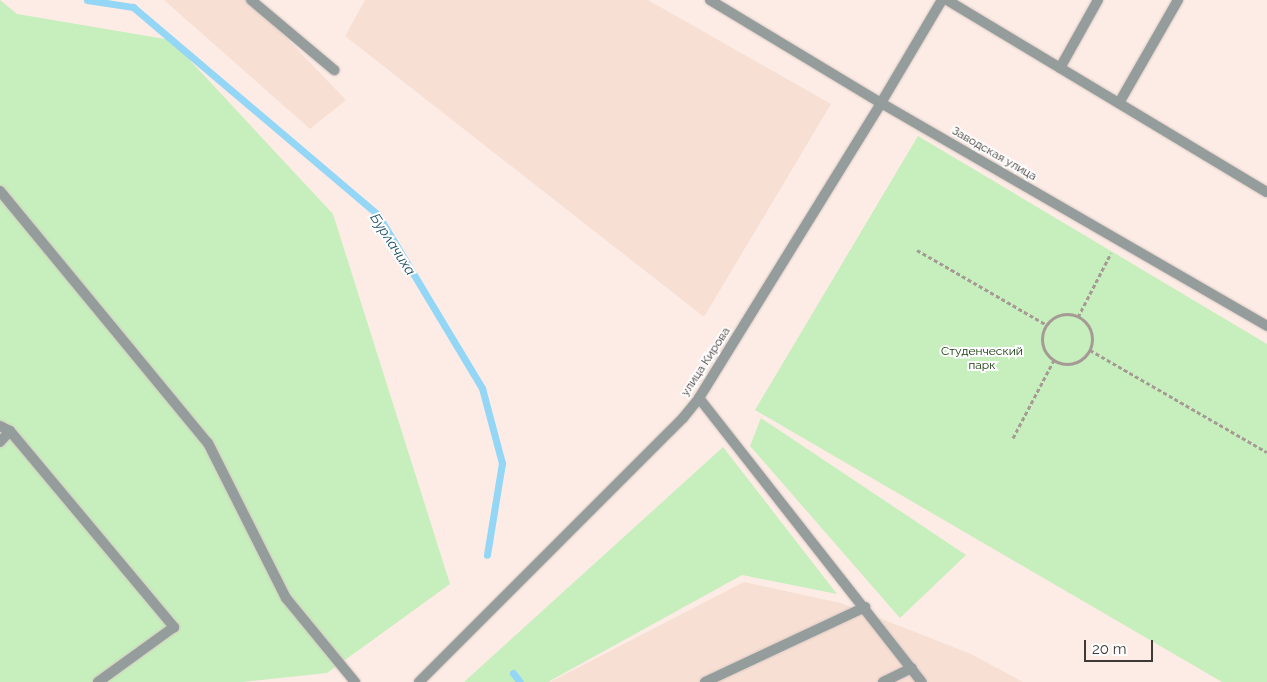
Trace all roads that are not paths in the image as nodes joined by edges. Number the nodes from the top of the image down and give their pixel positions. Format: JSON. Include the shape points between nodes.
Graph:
{"nodes":[{"id":1,"x":252,"y":0,"type":"edge"},
{"id":2,"x":710,"y":0,"type":"edge"},
{"id":3,"x":942,"y":0,"type":"edge"},
{"id":4,"x":946,"y":0,"type":"edge"},
{"id":5,"x":1098,"y":0,"type":"edge"},
{"id":6,"x":1178,"y":0,"type":"edge"},
{"id":7,"x":1060,"y":68,"type":"junction"},
{"id":8,"x":334,"y":70,"type":"dead end"},
{"id":9,"x":881,"y":103,"type":"junction"},
{"id":10,"x":1119,"y":103,"type":"junction"},
{"id":11,"x":0,"y":191,"type":"edge"},
{"id":12,"x":1267,"y":192,"type":"edge"},
{"id":13,"x":1267,"y":326,"type":"edge"},
{"id":14,"x":699,"y":398,"type":"junction"},
{"id":15,"x":0,"y":426,"type":"edge"},
{"id":16,"x":10,"y":431,"type":"junction"},
{"id":17,"x":0,"y":442,"type":"edge"},
{"id":18,"x":865,"y":607,"type":"junction"},
{"id":19,"x":912,"y":668,"type":"junction"},
{"id":20,"x":98,"y":682,"type":"edge"},
{"id":21,"x":355,"y":682,"type":"edge"},
{"id":22,"x":419,"y":682,"type":"edge"},
{"id":23,"x":705,"y":682,"type":"edge"},
{"id":24,"x":882,"y":682,"type":"edge"},
{"id":25,"x":922,"y":682,"type":"edge"}],
"edges":[{"from":1,"to":8,"type":"street"},
{"from":2,"to":9,"type":"street","name":"Заводская улица"},
{"from":3,"to":9,"type":"street","name":"улица Кирова"},
{"from":4,"to":7,"type":"street"},
{"from":5,"to":7,"type":"street"},
{"from":6,"to":10,"type":"street"},
{"from":7,"to":10,"type":"street"},
{"from":9,"to":13,"type":"street","name":"Заводская улица"},
{"from":9,"to":14,"type":"street","name":"улица Кирова"},
{"from":10,"to":12,"type":"street"},
{"from":11,"to":21,"type":"street","via":[[208,443],[286,598]]},
{"from":14,"to":18,"type":"street"},
{"from":14,"to":22,"type":"street","name":"улица Кирова","via":[[676,425]]},
{"from":15,"to":16,"type":"street"},
{"from":16,"to":17,"type":"street"},
{"from":16,"to":20,"type":"street","via":[[174,627]]},
{"from":18,"to":19,"type":"street"},
{"from":18,"to":23,"type":"street"},
{"from":19,"to":24,"type":"street"},
{"from":19,"to":25,"type":"street"}]}
